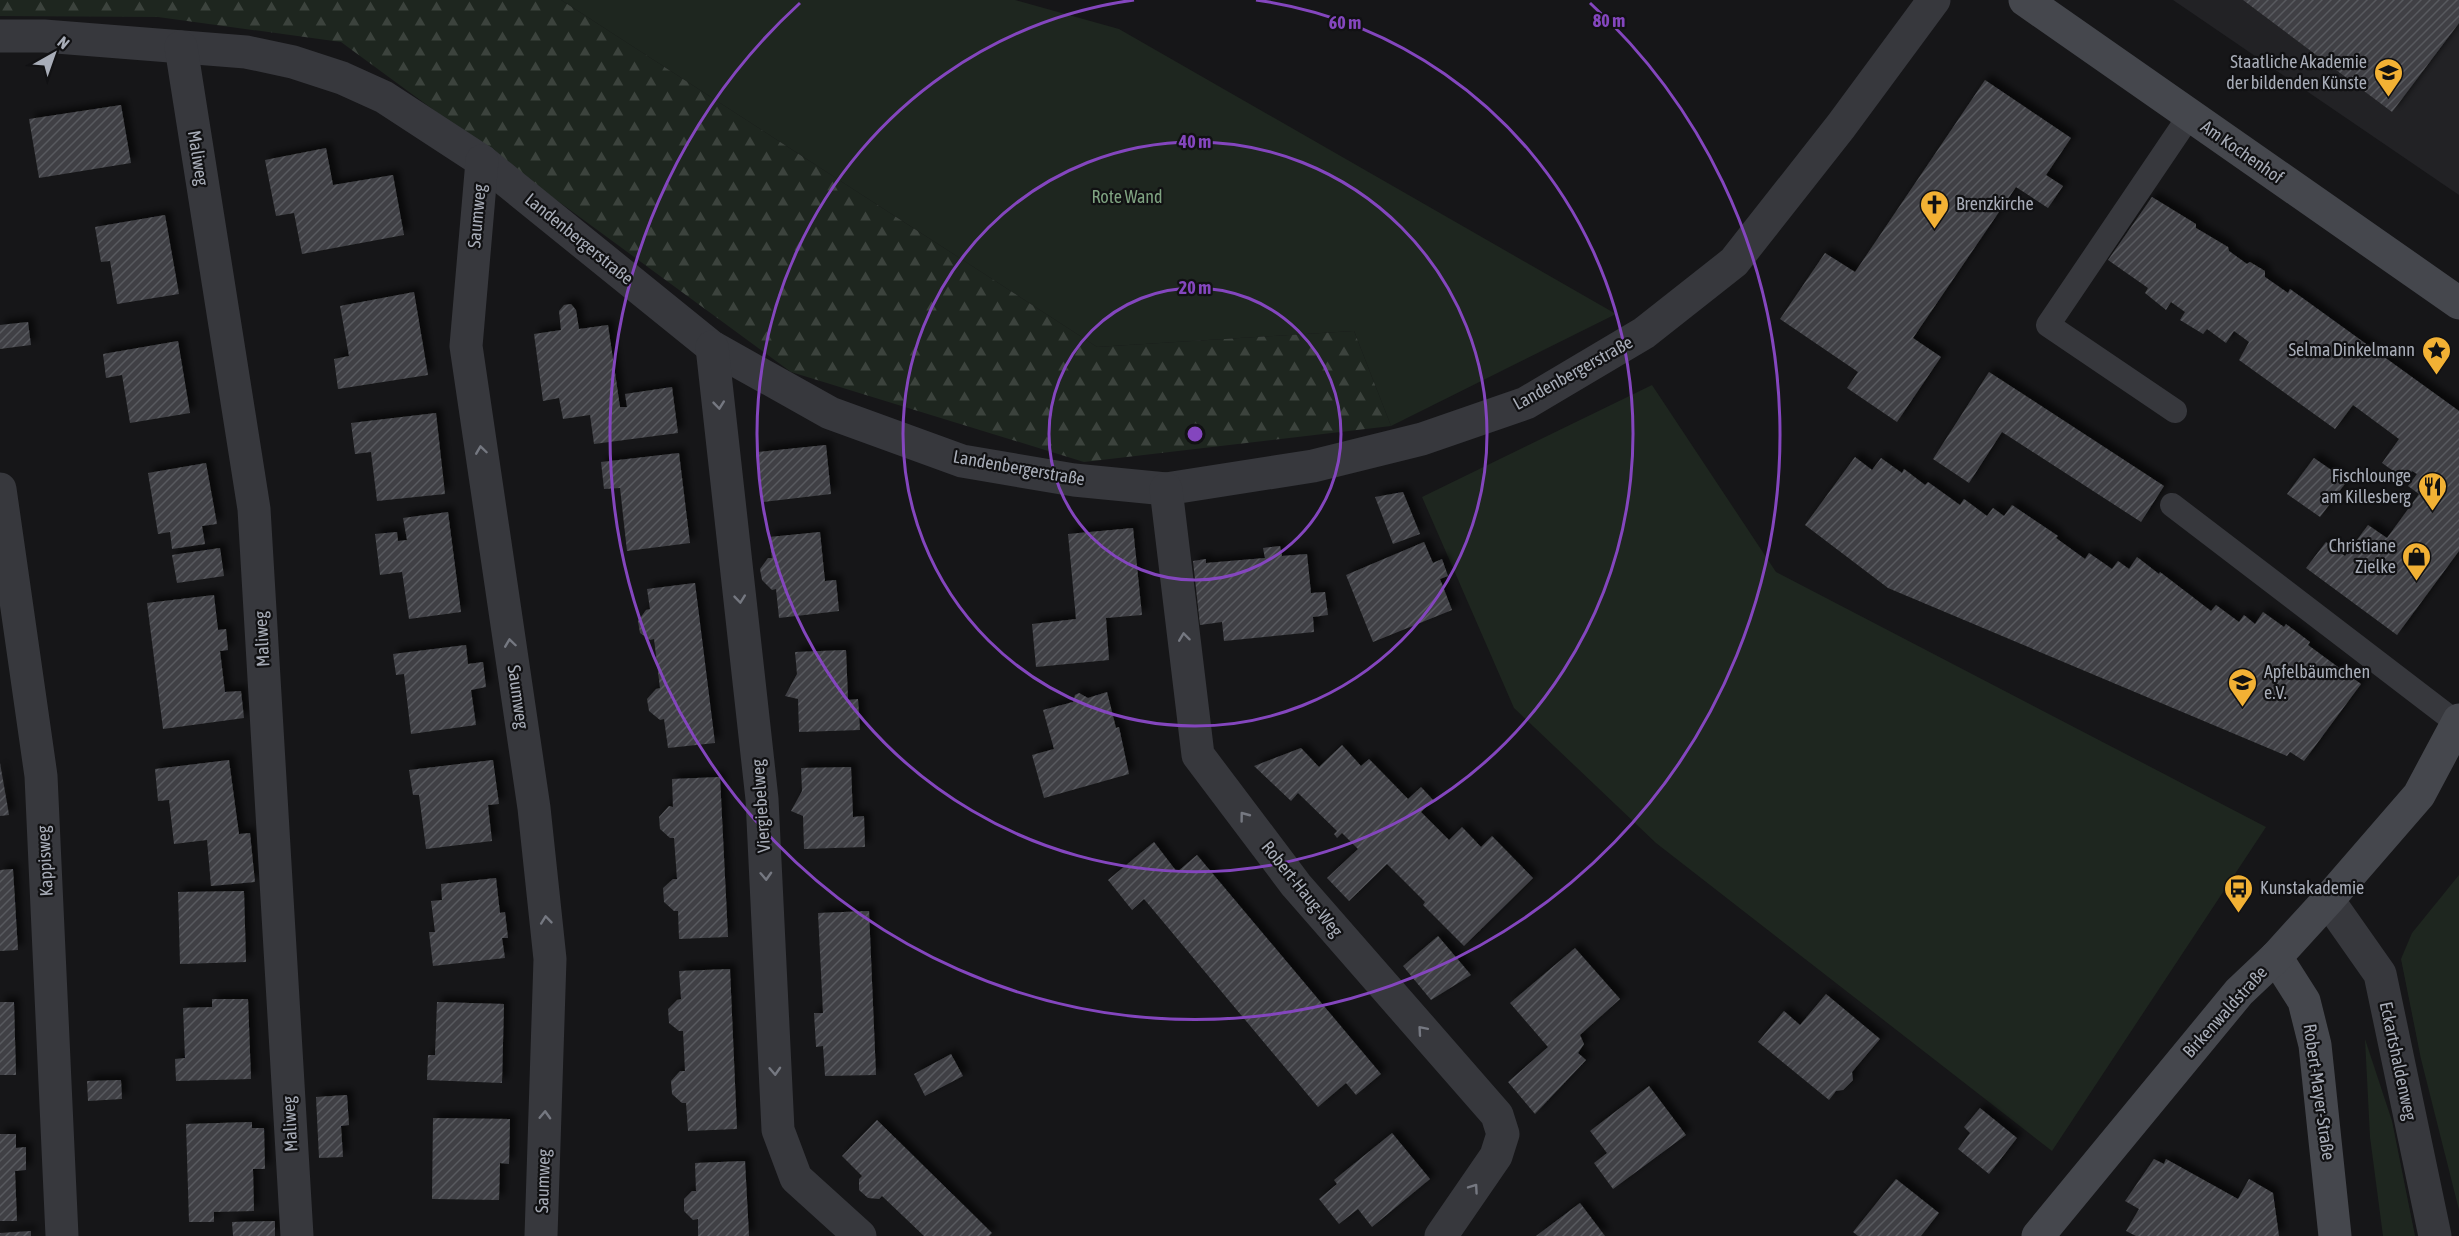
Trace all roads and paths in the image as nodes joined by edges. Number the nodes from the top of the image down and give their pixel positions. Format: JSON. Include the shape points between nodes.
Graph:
{"nodes":[{"id":1,"x":1934,"y":0,"type":"edge"},
{"id":2,"x":2025,"y":0,"type":"edge"},
{"id":3,"x":0,"y":36,"type":"edge"},
{"id":4,"x":181,"y":47,"type":"junction"},
{"id":5,"x":2190,"y":116,"type":"junction"},
{"id":6,"x":482,"y":161,"type":"junction"},
{"id":7,"x":2459,"y":303,"type":"edge"},
{"id":8,"x":712,"y":347,"type":"junction"},
{"id":9,"x":2175,"y":411,"type":"dead end"},
{"id":10,"x":0,"y":489,"type":"edge"},
{"id":11,"x":1166,"y":489,"type":"junction"},
{"id":12,"x":2172,"y":505,"type":"dead end"},
{"id":13,"x":2458,"y":722,"type":"edge"},
{"id":14,"x":2459,"y":771,"type":"edge"},
{"id":15,"x":2419,"y":795,"type":"junction"},
{"id":16,"x":2328,"y":900,"type":"junction"},
{"id":17,"x":2276,"y":957,"type":"junction"},
{"id":18,"x":62,"y":1236,"type":"edge"},
{"id":19,"x":297,"y":1236,"type":"edge"},
{"id":20,"x":540,"y":1236,"type":"edge"},
{"id":21,"x":860,"y":1236,"type":"edge"},
{"id":22,"x":1441,"y":1236,"type":"edge"},
{"id":23,"x":2038,"y":1236,"type":"edge"},
{"id":24,"x":2335,"y":1236,"type":"edge"},
{"id":25,"x":2434,"y":1236,"type":"edge"}],
"edges":[{"from":1,"to":11,"type":"street","name":"Landenbergerstraße","via":[[1734,262],[1644,333],[1526,404],[1422,439],[1313,466]]},
{"from":2,"to":5,"type":"street","name":"Am Kochenhof"},
{"from":3,"to":4,"type":"street","name":"Landenbergerstraße"},
{"from":4,"to":6,"type":"street","name":"Landenbergerstraße","via":[[246,52],[342,78],[384,97]]},
{"from":4,"to":19,"type":"street","name":"Maliweg","via":[[254,509]]},
{"from":5,"to":7,"type":"street","name":"Am Kochenhof"},
{"from":5,"to":9,"type":"lane","via":[[2048,325]]},
{"from":6,"to":8,"type":"street","name":"Landenbergerstraße"},
{"from":20,"to":6,"type":"street","name":"Saumweg","one_way":true,"via":[[550,959],[534,808],[466,346]]},
{"from":8,"to":11,"type":"street","name":"Landenbergerstraße","via":[[830,413],[962,461],[1074,480]]},
{"from":8,"to":21,"type":"street","name":"Viergiebelweg","one_way":true,"via":[[762,799],[778,1130],[796,1178]]},
{"from":10,"to":18,"type":"street","name":"Kappisweg","via":[[41,776]]},
{"from":22,"to":11,"type":"street","name":"Robert-Haug-Weg","one_way":true,"via":[[1496,1156],[1503,1134],[1497,1115],[1296,885],[1198,755]]},
{"from":12,"to":13,"type":"lane"},
{"from":13,"to":15,"type":"street","name":"Birkenwaldstraße"},
{"from":14,"to":15,"type":"street","name":"Birkenwaldstraße"},
{"from":15,"to":16,"type":"street","name":"Birkenwaldstraße"},
{"from":16,"to":17,"type":"street","name":"Birkenwaldstraße"},
{"from":16,"to":25,"type":"street","name":"Eckartshaldenweg","via":[[2380,974]]},
{"from":17,"to":23,"type":"street","name":"Birkenwaldstraße","via":[[2239,992]]},
{"from":17,"to":24,"type":"street","name":"Robert-Mayer-Straße","via":[[2304,1001],[2315,1045]]}]}
